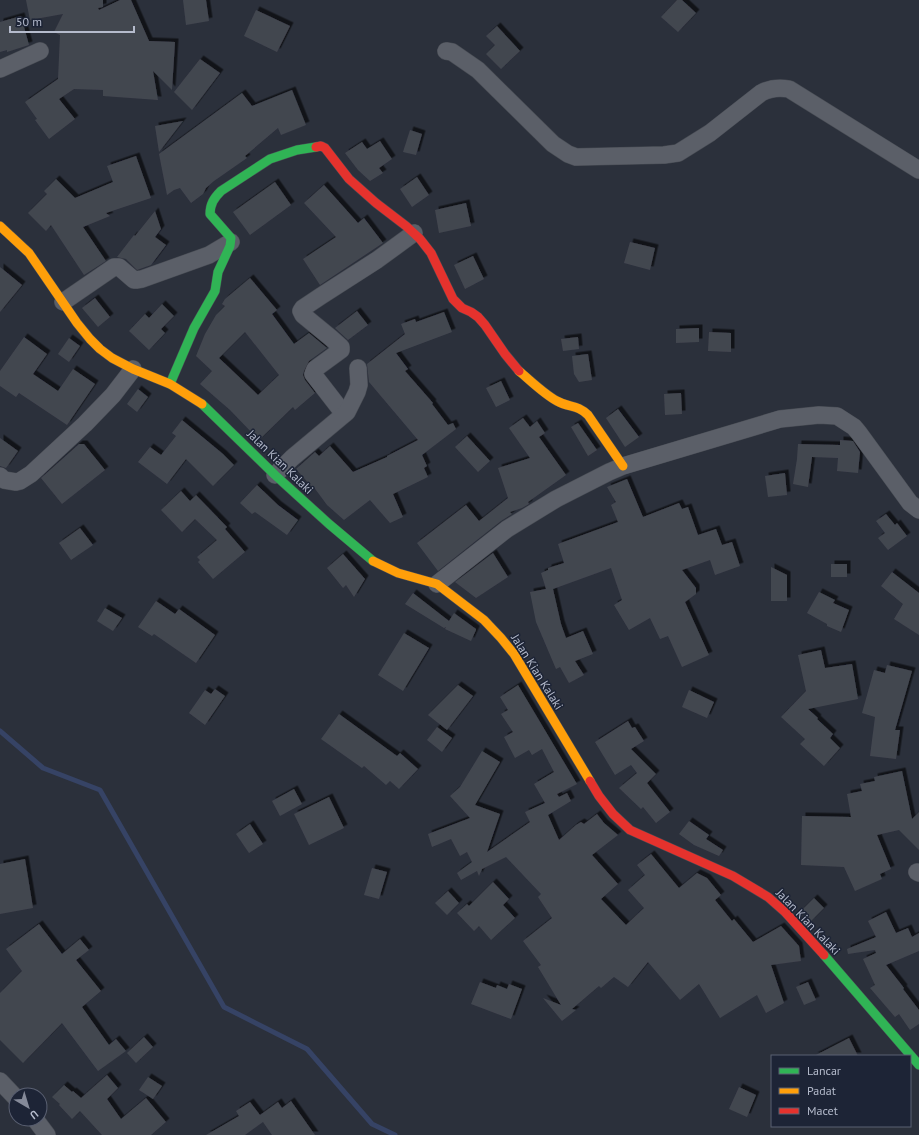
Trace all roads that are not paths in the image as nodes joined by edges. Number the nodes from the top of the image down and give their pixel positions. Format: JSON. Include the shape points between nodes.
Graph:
{"nodes":[{"id":1,"x":446,"y":51,"type":"dead end"},
{"id":2,"x":0,"y":70,"type":"edge"},
{"id":3,"x":0,"y":75,"type":"edge"},
{"id":4,"x":919,"y":170,"type":"edge"},
{"id":5,"x":0,"y":226,"type":"edge"},
{"id":6,"x":414,"y":233,"type":"junction"},
{"id":7,"x":231,"y":242,"type":"junction"},
{"id":8,"x":63,"y":302,"type":"junction"},
{"id":9,"x":358,"y":368,"type":"dead end"},
{"id":10,"x":133,"y":369,"type":"junction"},
{"id":11,"x":170,"y":384,"type":"junction"},
{"id":12,"x":344,"y":414,"type":"junction"},
{"id":13,"x":623,"y":466,"type":"junction"},
{"id":14,"x":275,"y":475,"type":"junction"},
{"id":15,"x":0,"y":476,"type":"edge"},
{"id":16,"x":919,"y":510,"type":"edge"},
{"id":17,"x":437,"y":584,"type":"junction"},
{"id":18,"x":910,"y":1055,"type":"edge"},
{"id":19,"x":911,"y":1056,"type":"edge"},
{"id":20,"x":919,"y":1065,"type":"edge"},
{"id":21,"x":0,"y":1081,"type":"edge"},
{"id":22,"x":8,"y":1090,"type":"edge"}],
"edges":[{"from":1,"to":4,"type":"street","via":[[452,52],[478,70],[553,144],[576,157],[678,153],[710,133],[761,93],[773,88],[782,88],[789,89]]},
{"from":2,"to":3,"type":"street","via":[[37,55]]},
{"from":5,"to":8,"type":"street","name":"Jalan Kian Kalaki","via":[[29,253]]},
{"from":6,"to":7,"type":"street","via":[[349,179],[321,146],[297,150],[270,159],[215,197],[210,214],[231,238]]},
{"from":6,"to":12,"type":"street","via":[[303,308],[301,312],[341,347],[341,350],[315,369],[313,374]]},
{"from":6,"to":13,"type":"street","via":[[431,253],[449,292],[458,304],[478,317],[512,363],[539,388],[556,401],[583,410]]},
{"from":7,"to":8,"type":"street","via":[[209,255],[142,280],[134,280],[119,267],[114,267]]},
{"from":7,"to":11,"type":"street","via":[[218,272],[215,291],[194,328]]},
{"from":8,"to":10,"type":"street","name":"Jalan Kian Kalaki","via":[[100,349]]},
{"from":9,"to":12,"type":"street","via":[[357,392]]},
{"from":10,"to":11,"type":"street","name":"Jalan Kian Kalaki"},
{"from":10,"to":15,"type":"street","via":[[86,424],[31,474],[16,482],[4,480]]},
{"from":11,"to":14,"type":"street","name":"Jalan Kian Kalaki","via":[[202,404]]},
{"from":12,"to":14,"type":"street"},
{"from":13,"to":16,"type":"street","via":[[780,419],[837,416],[854,427],[910,503]]},
{"from":13,"to":17,"type":"street","via":[[556,499],[507,529]]},
{"from":14,"to":17,"type":"street","name":"Jalan Kian Kalaki","via":[[374,562],[398,573]]},
{"from":17,"to":18,"type":"street","name":"Jalan Kian Kalaki","via":[[484,620],[514,654],[599,796],[613,814],[630,830],[733,876],[768,897],[835,967]]},
{"from":19,"to":20,"type":"street","name":"Jalan Kian Kalaki"},
{"from":21,"to":22,"type":"street"}]}
